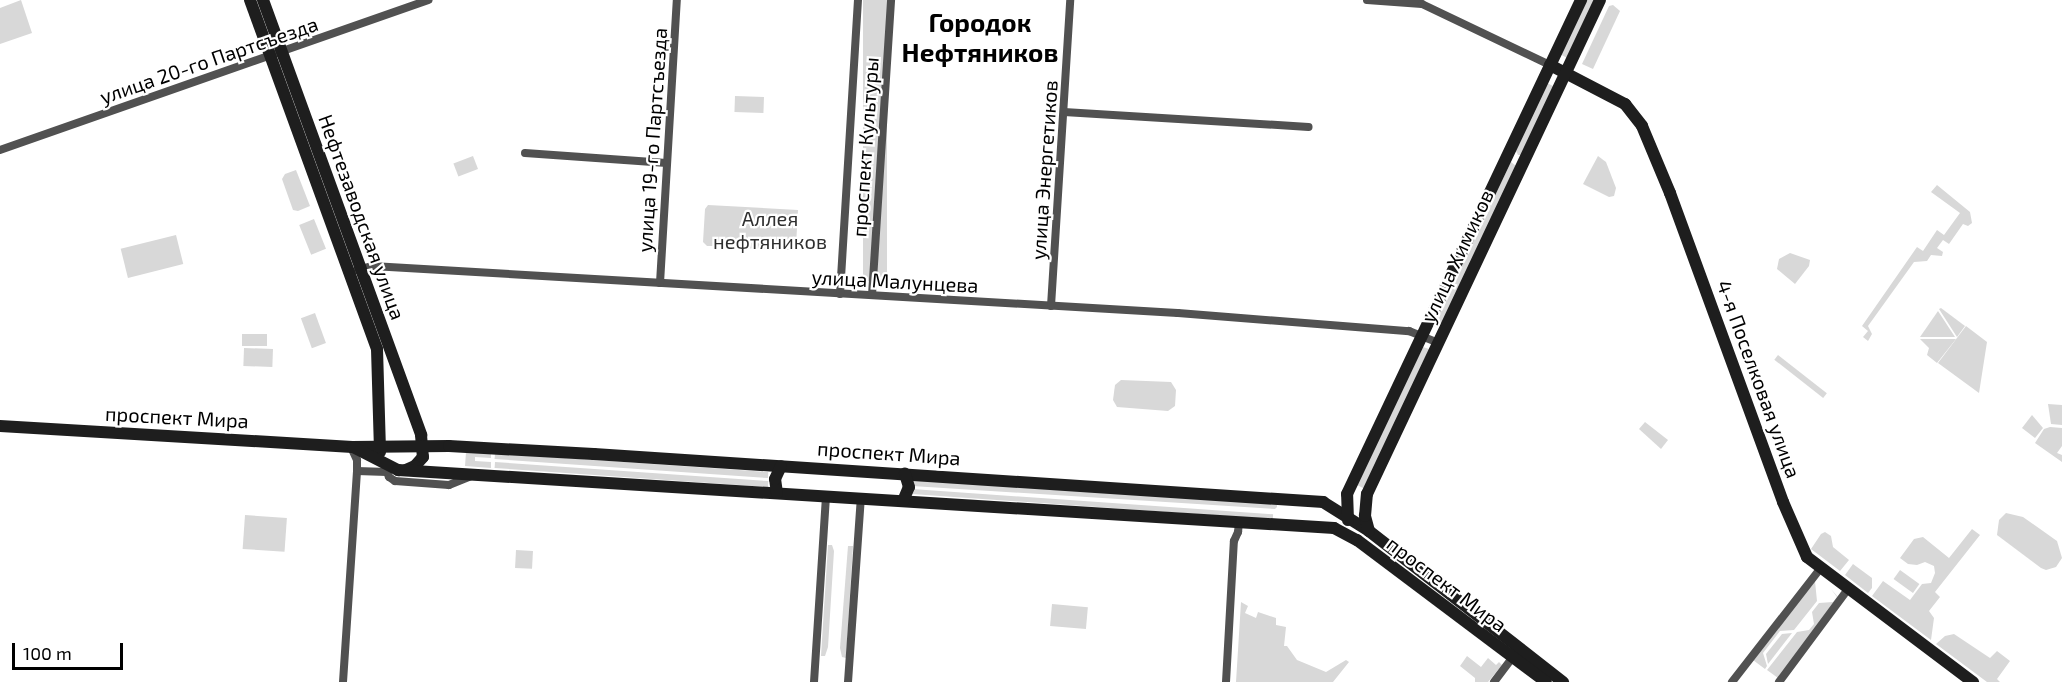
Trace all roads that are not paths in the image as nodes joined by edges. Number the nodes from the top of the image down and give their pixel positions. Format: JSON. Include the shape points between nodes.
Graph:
{"nodes":[{"id":1,"x":250,"y":0,"type":"edge"},
{"id":2,"x":263,"y":0,"type":"edge"},
{"id":3,"x":428,"y":0,"type":"edge"},
{"id":4,"x":677,"y":0,"type":"edge"},
{"id":5,"x":858,"y":0,"type":"edge"},
{"id":6,"x":891,"y":0,"type":"edge"},
{"id":7,"x":1070,"y":0,"type":"edge"},
{"id":8,"x":1367,"y":0,"type":"edge"},
{"id":9,"x":1581,"y":0,"type":"edge"},
{"id":10,"x":1600,"y":0,"type":"edge"},
{"id":11,"x":1422,"y":2,"type":"edge"},
{"id":12,"x":275,"y":52,"type":"junction"},
{"id":13,"x":1550,"y":64,"type":"junction"},
{"id":14,"x":1565,"y":72,"type":"junction"},
{"id":15,"x":1065,"y":112,"type":"junction"},
{"id":16,"x":1309,"y":127,"type":"dead end"},
{"id":17,"x":0,"y":150,"type":"edge"},
{"id":18,"x":525,"y":153,"type":"dead end"},
{"id":19,"x":1506,"y":155,"type":"junction"},
{"id":20,"x":667,"y":163,"type":"junction"},
{"id":21,"x":1522,"y":163,"type":"junction"},
{"id":22,"x":354,"y":271,"type":"junction"},
{"id":23,"x":660,"y":282,"type":"junction"},
{"id":24,"x":840,"y":294,"type":"junction"},
{"id":25,"x":872,"y":296,"type":"junction"},
{"id":26,"x":1052,"y":306,"type":"junction"},
{"id":27,"x":1422,"y":336,"type":"junction"},
{"id":28,"x":1438,"y":343,"type":"junction"},
{"id":29,"x":0,"y":426,"type":"edge"},
{"id":30,"x":379,"y":442,"type":"junction"},
{"id":31,"x":449,"y":446,"type":"junction"},
{"id":32,"x":424,"y":447,"type":"junction"},
{"id":33,"x":358,"y":448,"type":"junction"},
{"id":34,"x":781,"y":466,"type":"junction"},
{"id":35,"x":386,"y":468,"type":"junction"},
{"id":36,"x":405,"y":470,"type":"junction"},
{"id":37,"x":357,"y":471,"type":"junction"},
{"id":38,"x":448,"y":472,"type":"junction"},
{"id":39,"x":476,"y":474,"type":"junction"},
{"id":40,"x":905,"y":474,"type":"junction"},
{"id":41,"x":777,"y":493,"type":"junction"},
{"id":42,"x":1347,"y":494,"type":"junction"},
{"id":43,"x":826,"y":496,"type":"junction"},
{"id":44,"x":861,"y":498,"type":"junction"},
{"id":45,"x":1365,"y":500,"type":"junction"},
{"id":46,"x":903,"y":501,"type":"junction"},
{"id":47,"x":1323,"y":502,"type":"junction"},
{"id":48,"x":1347,"y":514,"type":"junction"},
{"id":49,"x":1239,"y":522,"type":"junction"},
{"id":50,"x":1322,"y":527,"type":"junction"},
{"id":51,"x":1369,"y":531,"type":"junction"},
{"id":52,"x":1357,"y":540,"type":"junction"},
{"id":53,"x":1820,"y":569,"type":"junction"},
{"id":54,"x":1848,"y":590,"type":"junction"},
{"id":55,"x":1516,"y":653,"type":"junction"},
{"id":56,"x":343,"y":682,"type":"edge"},
{"id":57,"x":814,"y":682,"type":"edge"},
{"id":58,"x":849,"y":682,"type":"edge"},
{"id":59,"x":1226,"y":682,"type":"edge"},
{"id":60,"x":1494,"y":682,"type":"edge"},
{"id":61,"x":1546,"y":682,"type":"edge"},
{"id":62,"x":1563,"y":682,"type":"edge"},
{"id":63,"x":1732,"y":682,"type":"edge"},
{"id":64,"x":1779,"y":682,"type":"edge"},
{"id":65,"x":1972,"y":682,"type":"edge"}],
"edges":[{"from":1,"to":12,"type":"main road","name":"Нефтезаводская улица"},
{"from":2,"to":12,"type":"main road","name":"Нефтезаводская улица"},
{"from":3,"to":12,"type":"street","name":"улица 20-го Партсъезда"},
{"from":4,"to":20,"type":"street","name":"улица 19-го Партсъезда"},
{"from":5,"to":24,"type":"street","name":"проспект Культуры"},
{"from":6,"to":25,"type":"street","name":"проспект Культуры"},
{"from":7,"to":15,"type":"street","name":"улица Энергетиков"},
{"from":8,"to":11,"type":"street"},
{"from":9,"to":13,"type":"main road","name":"улица Химиков"},
{"from":10,"to":14,"type":"main road","name":"улица Химиков"},
{"from":11,"to":13,"type":"street"},
{"from":12,"to":17,"type":"street","name":"улица 20-го Партсъезда"},
{"from":12,"to":22,"type":"main road","name":"Нефтезаводская улица"},
{"from":13,"to":14,"type":"main road","name":"4-я Поселковая улица"},
{"from":13,"to":19,"type":"main road","name":"улица Химиков"},
{"from":14,"to":21,"type":"main road","name":"улица Химиков"},
{"from":14,"to":53,"type":"main road","name":"4-я Поселковая улица","via":[[1625,104],[1642,126],[1783,502],[1805,553]]},
{"from":15,"to":16,"type":"street"},
{"from":15,"to":26,"type":"street","name":"улица Энергетиков"},
{"from":18,"to":20,"type":"street"},
{"from":19,"to":21,"type":"main road"},
{"from":19,"to":27,"type":"main road","name":"улица Химиков"},
{"from":20,"to":23,"type":"street","name":"улица 19-го Партсъезда"},
{"from":21,"to":28,"type":"main road","name":"улица Химиков"},
{"from":22,"to":23,"type":"street","name":"улица Малунцева","via":[[372,266]]},
{"from":22,"to":30,"type":"main road","name":"Нефтезаводская улица","via":[[376,349]]},
{"from":22,"to":32,"type":"main road","name":"Нефтезаводская улица"},
{"from":23,"to":24,"type":"street","name":"улица Малунцева"},
{"from":24,"to":25,"type":"street","name":"улица Малунцева"},
{"from":25,"to":26,"type":"street","name":"улица Малунцева"},
{"from":26,"to":27,"type":"street","name":"улица Малунцева","via":[[1297,321],[1409,331]]},
{"from":27,"to":28,"type":"street","name":"улица Малунцева"},
{"from":27,"to":42,"type":"main road","name":"улица Химиков"},
{"from":28,"to":45,"type":"main road","name":"улица Химиков"},
{"from":29,"to":33,"type":"main road","name":"проспект Мира"},
{"from":30,"to":32,"type":"main road","name":"проспект Мира"},
{"from":30,"to":33,"type":"main road","name":"проспект Мира"},
{"from":30,"to":35,"type":"main road","name":"Нефтезаводская улица"},
{"from":31,"to":32,"type":"main road","name":"проспект Мира"},
{"from":31,"to":34,"type":"main road","name":"проспект Мира"},
{"from":31,"to":38,"type":"main road","via":[[434,455],[436,465]]},
{"from":32,"to":36,"type":"main road","via":[[421,461]]},
{"from":33,"to":35,"type":"main road","name":"проспект Мира"},
{"from":33,"to":37,"type":"street"},
{"from":34,"to":40,"type":"main road","name":"проспект Мира"},
{"from":34,"to":41,"type":"main road","via":[[775,479]]},
{"from":35,"to":36,"type":"main road","name":"проспект Мира"},
{"from":35,"to":37,"type":"street","name":"проспект Мира"},
{"from":35,"to":39,"type":"street","name":"проспект Мира","via":[[395,481],[449,485]]},
{"from":36,"to":38,"type":"main road","name":"проспект Мира"},
{"from":37,"to":56,"type":"street"},
{"from":38,"to":39,"type":"main road","name":"проспект Мира"},
{"from":39,"to":41,"type":"main road","name":"проспект Мира"},
{"from":40,"to":46,"type":"main road","via":[[909,487]]},
{"from":40,"to":47,"type":"main road","name":"проспект Мира"},
{"from":41,"to":43,"type":"main road","name":"проспект Мира"},
{"from":42,"to":47,"type":"main road"},
{"from":42,"to":48,"type":"main road","name":"улица Химиков"},
{"from":43,"to":44,"type":"main road","name":"проспект Мира"},
{"from":43,"to":57,"type":"street"},
{"from":44,"to":46,"type":"main road","name":"проспект Мира"},
{"from":44,"to":58,"type":"street"},
{"from":45,"to":48,"type":"main road"},
{"from":45,"to":51,"type":"main road"},
{"from":46,"to":49,"type":"main road","name":"проспект Мира"},
{"from":47,"to":48,"type":"main road","name":"проспект Мира"},
{"from":48,"to":50,"type":"main road"},
{"from":48,"to":51,"type":"main road","name":"проспект Мира"},
{"from":48,"to":52,"type":"main road","name":"улица Химиков"},
{"from":49,"to":50,"type":"main road","name":"проспект Мира"},
{"from":49,"to":59,"type":"street","via":[[1234,541]]},
{"from":50,"to":52,"type":"main road","name":"проспект Мира","via":[[1341,530]]},
{"from":51,"to":55,"type":"main road","name":"проспект Мира"},
{"from":52,"to":55,"type":"main road","name":"проспект Мира"},
{"from":53,"to":54,"type":"main road","name":"4-я Поселковая улица"},
{"from":53,"to":63,"type":"street"},
{"from":54,"to":64,"type":"street"},
{"from":54,"to":65,"type":"main road","name":"4-я Поселковая улица"},
{"from":55,"to":60,"type":"street"},
{"from":55,"to":61,"type":"main road","name":"проспект Мира"},
{"from":55,"to":62,"type":"main road","name":"проспект Мира"}]}
